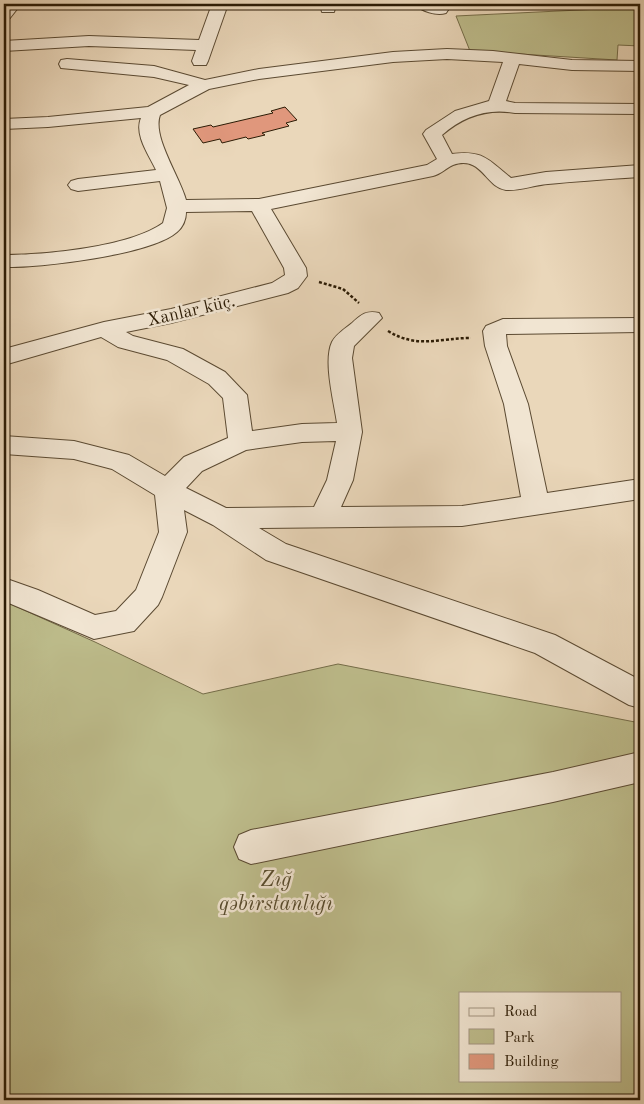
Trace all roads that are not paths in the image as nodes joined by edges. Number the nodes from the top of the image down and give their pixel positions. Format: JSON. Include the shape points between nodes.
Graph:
{"nodes":[{"id":1,"x":220,"y":4,"type":"edge"},
{"id":2,"x":423,"y":4,"type":"edge"},
{"id":3,"x":440,"y":10,"type":"dead end"},
{"id":4,"x":206,"y":45,"type":"junction"},
{"id":5,"x":4,"y":46,"type":"edge"},
{"id":6,"x":512,"y":58,"type":"junction"},
{"id":7,"x":67,"y":64,"type":"dead end"},
{"id":8,"x":640,"y":66,"type":"edge"},
{"id":9,"x":204,"y":85,"type":"junction"},
{"id":10,"x":496,"y":105,"type":"junction"},
{"id":11,"x":640,"y":110,"type":"edge"},
{"id":12,"x":152,"y":112,"type":"junction"},
{"id":13,"x":4,"y":124,"type":"edge"},
{"id":14,"x":447,"y":161,"type":"junction"},
{"id":15,"x":640,"y":170,"type":"edge"},
{"id":16,"x":167,"y":174,"type":"junction"},
{"id":17,"x":78,"y":185,"type":"dead end"},
{"id":18,"x":259,"y":205,"type":"junction"},
{"id":19,"x":177,"y":206,"type":"junction"},
{"id":20,"x":4,"y":261,"type":"edge"},
{"id":21,"x":371,"y":318,"type":"dead end"},
{"id":22,"x":640,"y":325,"type":"edge"},
{"id":23,"x":104,"y":329,"type":"junction"},
{"id":24,"x":4,"y":357,"type":"edge"},
{"id":25,"x":350,"y":432,"type":"junction"},
{"id":26,"x":241,"y":442,"type":"junction"},
{"id":27,"x":4,"y":445,"type":"edge"},
{"id":28,"x":640,"y":489,"type":"edge"},
{"id":29,"x":168,"y":490,"type":"junction"},
{"id":30,"x":536,"y":505,"type":"junction"},
{"id":31,"x":323,"y":517,"type":"junction"},
{"id":32,"x":222,"y":518,"type":"junction"},
{"id":33,"x":4,"y":590,"type":"edge"},
{"id":34,"x":640,"y":695,"type":"edge"},
{"id":35,"x":640,"y":767,"type":"edge"},
{"id":36,"x":251,"y":847,"type":"dead end"}],
"edges":[{"from":1,"to":4,"type":"street"},
{"from":2,"to":3,"type":"street"},
{"from":4,"to":5,"type":"street","via":[[89,41]]},
{"from":4,"to":9,"type":"street","via":[[199,71]]},
{"from":6,"to":8,"type":"street"},
{"from":6,"to":9,"type":"street","via":[[447,54],[393,57],[259,74]]},
{"from":6,"to":10,"type":"street"},
{"from":7,"to":9,"type":"street","via":[[166,72]]},
{"from":9,"to":12,"type":"street"},
{"from":10,"to":11,"type":"street"},
{"from":10,"to":14,"type":"street","via":[[472,110],[443,124],[432,134]]},
{"from":12,"to":13,"type":"street"},
{"from":12,"to":16,"type":"street","via":[[148,124]]},
{"from":14,"to":15,"type":"street","via":[[474,157],[482,160],[507,184]]},
{"from":14,"to":18,"type":"street","via":[[433,170]]},
{"from":16,"to":17,"type":"street"},
{"from":16,"to":19,"type":"street"},
{"from":18,"to":19,"type":"street"},
{"from":18,"to":23,"type":"street","name":"Xanlar küç.","via":[[295,268],[296,276],[290,283],[171,316]]},
{"from":19,"to":20,"type":"street","via":[[172,226],[151,238],[68,256]]},
{"from":21,"to":25,"type":"street","via":[[343,342],[340,358]]},
{"from":22,"to":30,"type":"street","via":[[503,326],[494,331],[516,404]]},
{"from":23,"to":24,"type":"street","name":"Xanlar küç."},
{"from":23,"to":26,"type":"street","via":[[126,342],[175,354],[217,378],[234,395]]},
{"from":25,"to":26,"type":"street","via":[[302,433]]},
{"from":25,"to":31,"type":"street","via":[[340,480]]},
{"from":26,"to":29,"type":"street","via":[[193,464]]},
{"from":27,"to":29,"type":"street","via":[[74,450],[120,462]]},
{"from":28,"to":30,"type":"street"},
{"from":29,"to":32,"type":"street"},
{"from":29,"to":33,"type":"street","via":[[173,532],[148,597],[124,622],[94,627]]},
{"from":30,"to":31,"type":"street","via":[[462,516]]},
{"from":31,"to":32,"type":"street"},
{"from":32,"to":34,"type":"street","via":[[276,552],[545,644]]},
{"from":35,"to":36,"type":"street"}]}
